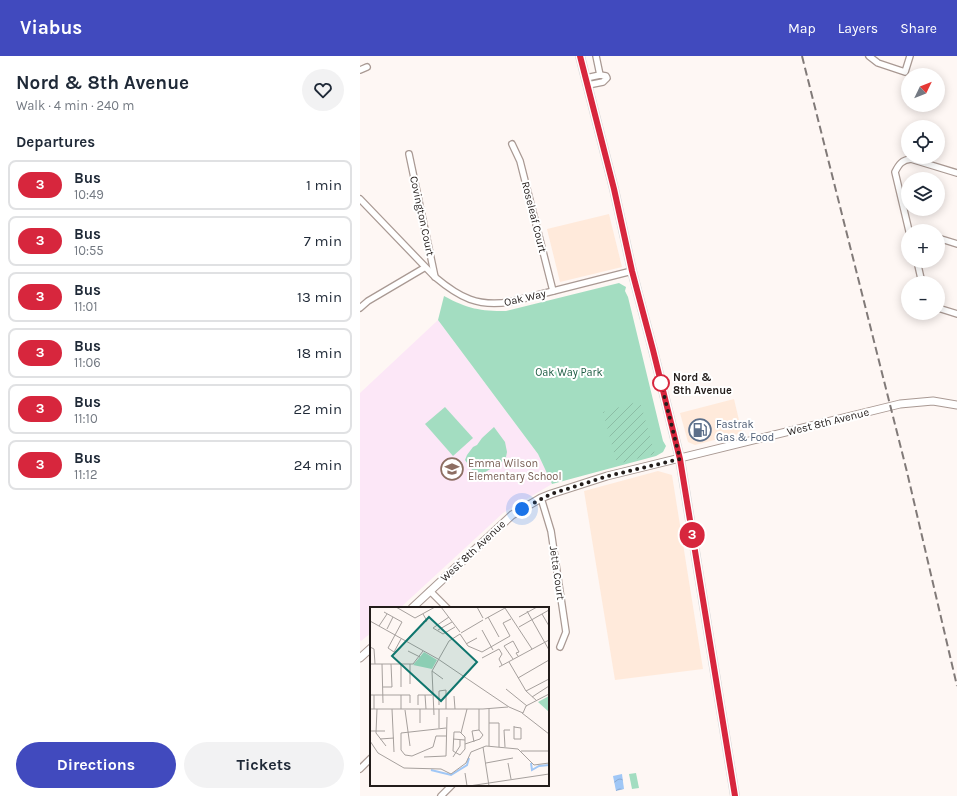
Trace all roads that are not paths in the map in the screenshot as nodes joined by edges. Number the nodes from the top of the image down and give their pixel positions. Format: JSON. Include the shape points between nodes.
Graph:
{"nodes":[{"id":1,"x":596,"y":56,"type":"edge"},
{"id":2,"x":869,"y":56,"type":"edge"},
{"id":3,"x":910,"y":56,"type":"edge"},
{"id":4,"x":581,"y":57,"type":"edge"},
{"id":5,"x":367,"y":67,"type":"dead end"},
{"id":6,"x":360,"y":70,"type":"edge"},
{"id":7,"x":587,"y":82,"type":"junction"},
{"id":8,"x":512,"y":144,"type":"dead end"},
{"id":9,"x":410,"y":154,"type":"dead end"},
{"id":10,"x":957,"y":173,"type":"edge"},
{"id":11,"x":360,"y":199,"type":"edge"},
{"id":12,"x":907,"y":224,"type":"edge"},
{"id":13,"x":945,"y":240,"type":"edge"},
{"id":14,"x":957,"y":244,"type":"edge"},
{"id":15,"x":424,"y":268,"type":"junction"},
{"id":16,"x":632,"y":271,"type":"junction"},
{"id":17,"x":435,"y":277,"type":"junction"},
{"id":18,"x":553,"y":291,"type":"junction"},
{"id":19,"x":360,"y":308,"type":"edge"},
{"id":20,"x":945,"y":310,"type":"edge"},
{"id":21,"x":957,"y":314,"type":"edge"},
{"id":22,"x":957,"y":405,"type":"edge"},
{"id":23,"x":680,"y":459,"type":"junction"},
{"id":24,"x":540,"y":498,"type":"junction"},
{"id":25,"x":430,"y":591,"type":"junction"},
{"id":26,"x":413,"y":607,"type":"edge"},
{"id":27,"x":446,"y":607,"type":"edge"},
{"id":28,"x":560,"y":647,"type":"dead end"},
{"id":29,"x":370,"y":649,"type":"edge"},
{"id":30,"x":360,"y":658,"type":"edge"},
{"id":31,"x":370,"y":759,"type":"edge"},
{"id":32,"x":360,"y":769,"type":"edge"},
{"id":33,"x":451,"y":786,"type":"edge"},
{"id":34,"x":441,"y":796,"type":"edge"},
{"id":35,"x":735,"y":796,"type":"edge"}],
"edges":[{"from":1,"to":7,"type":"street","via":[[604,77],[603,82]]},
{"from":2,"to":3,"type":"street","via":[[878,63],[905,72]]},
{"from":4,"to":7,"type":"main road"},
{"from":5,"to":6,"type":"street"},
{"from":7,"to":16,"type":"main road"},
{"from":8,"to":18,"type":"street","name":"Roseleaf Court","via":[[520,161]]},
{"from":9,"to":17,"type":"street","name":"Covington Court"},
{"from":10,"to":12,"type":"street","via":[[911,158],[898,164],[895,172]]},
{"from":11,"to":15,"type":"street","name":"Oak Way"},
{"from":13,"to":14,"type":"street"},
{"from":15,"to":17,"type":"street","name":"Oak Way"},
{"from":15,"to":19,"type":"street"},
{"from":16,"to":18,"type":"street","name":"Oak Way"},
{"from":16,"to":23,"type":"main road"},
{"from":17,"to":18,"type":"street","name":"Oak Way","via":[[461,296],[485,304],[510,302]]},
{"from":20,"to":21,"type":"street"},
{"from":22,"to":23,"type":"street","name":"West 8th Avenue","via":[[933,401],[905,403]]},
{"from":23,"to":24,"type":"street","name":"West 8th Avenue","via":[[608,476]]},
{"from":23,"to":35,"type":"main road"},
{"from":24,"to":25,"type":"street","name":"West 8th Avenue","via":[[512,515]]},
{"from":24,"to":28,"type":"street","name":"Jetta Court","via":[[551,530],[566,632]]},
{"from":25,"to":26,"type":"street","name":"West 8th Avenue"},
{"from":25,"to":27,"type":"street"},
{"from":29,"to":30,"type":"street"},
{"from":31,"to":32,"type":"street"},
{"from":33,"to":34,"type":"street"}]}
